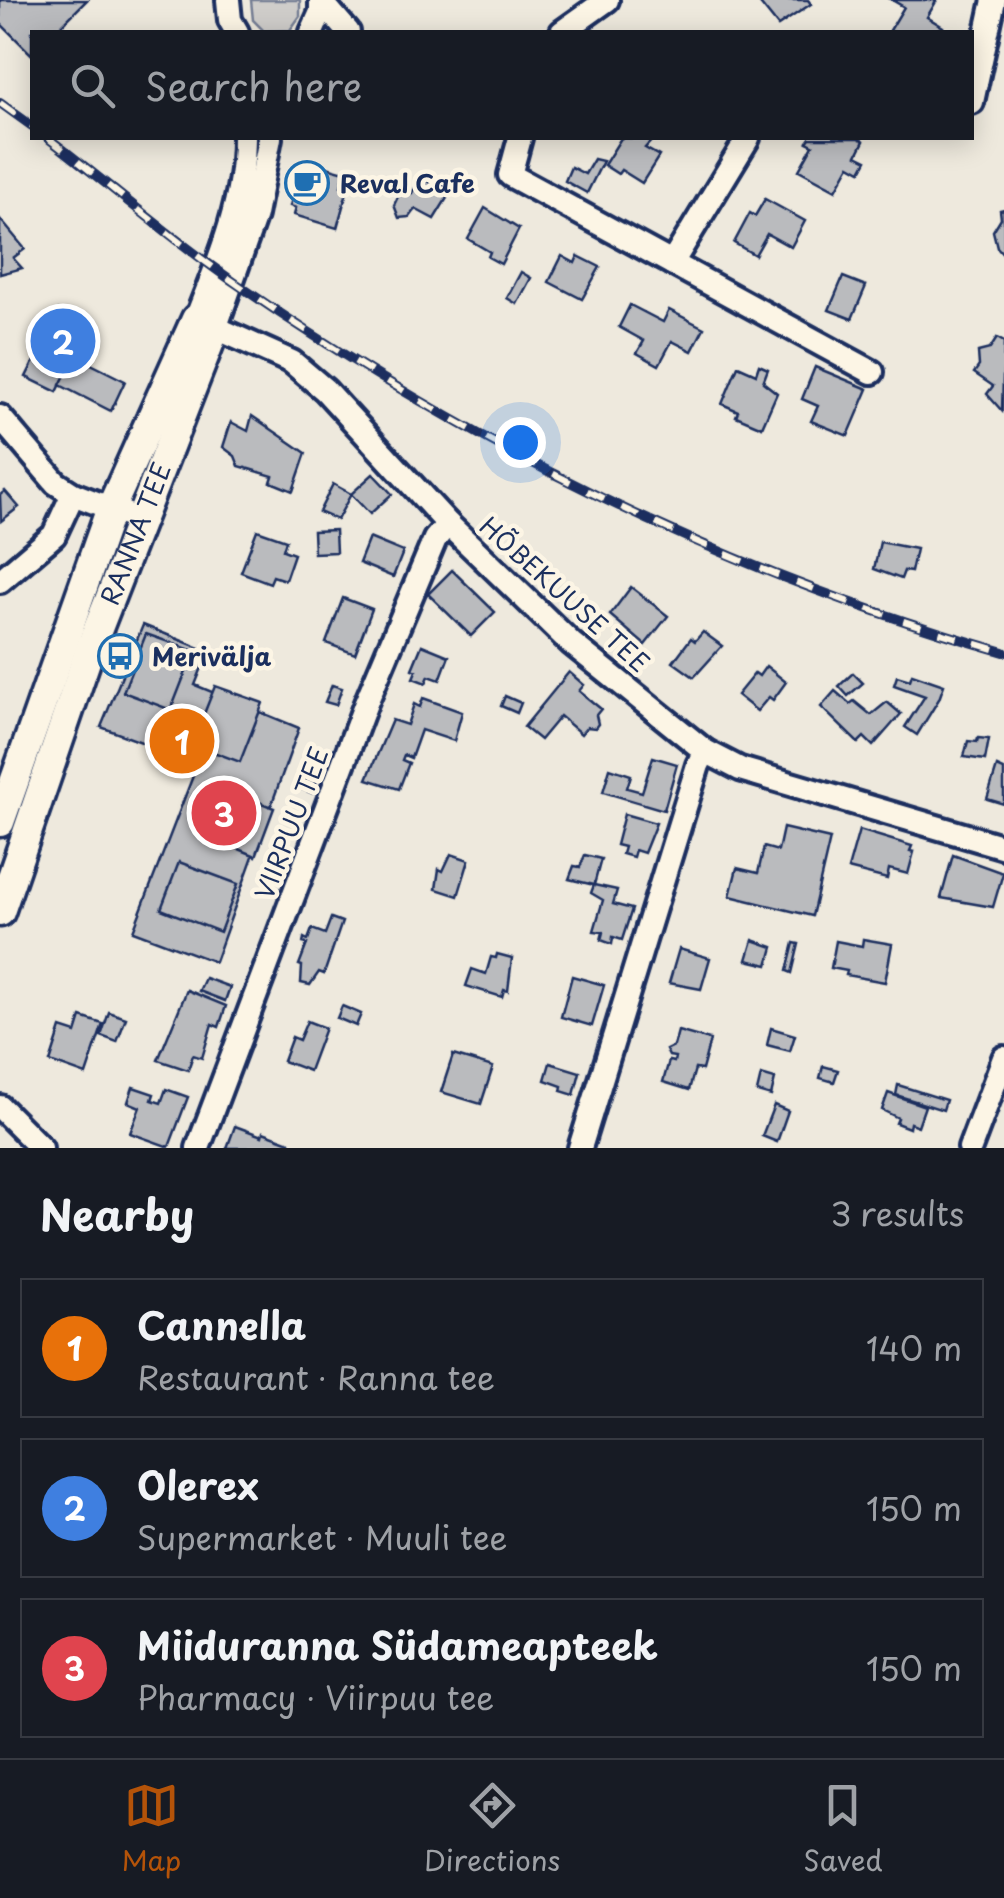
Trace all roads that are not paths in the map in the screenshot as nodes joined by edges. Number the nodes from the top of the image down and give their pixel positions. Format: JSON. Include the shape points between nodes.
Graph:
{"nodes":[{"id":1,"x":228,"y":0,"type":"edge"},
{"id":2,"x":608,"y":0,"type":"edge"},
{"id":3,"x":994,"y":0,"type":"edge"},
{"id":4,"x":322,"y":1,"type":"edge"},
{"id":5,"x":236,"y":30,"type":"edge"},
{"id":6,"x":314,"y":30,"type":"edge"},
{"id":7,"x":346,"y":30,"type":"edge"},
{"id":8,"x":565,"y":30,"type":"edge"},
{"id":9,"x":974,"y":93,"type":"edge"},
{"id":10,"x":244,"y":140,"type":"edge"},
{"id":11,"x":270,"y":140,"type":"edge"},
{"id":12,"x":519,"y":140,"type":"edge"},
{"id":13,"x":747,"y":140,"type":"edge"},
{"id":14,"x":672,"y":263,"type":"junction"},
{"id":15,"x":206,"y":323,"type":"junction"},
{"id":16,"x":872,"y":372,"type":"dead end"},
{"id":17,"x":0,"y":417,"type":"edge"},
{"id":18,"x":73,"y":494,"type":"junction"},
{"id":19,"x":112,"y":508,"type":"junction"},
{"id":20,"x":141,"y":520,"type":"junction"},
{"id":21,"x":448,"y":524,"type":"junction"},
{"id":22,"x":0,"y":581,"type":"edge"},
{"id":23,"x":705,"y":751,"type":"junction"},
{"id":24,"x":0,"y":822,"type":"edge"},
{"id":25,"x":1004,"y":847,"type":"edge"},
{"id":26,"x":0,"y":912,"type":"edge"},
{"id":27,"x":1004,"y":1058,"type":"edge"},
{"id":28,"x":0,"y":1106,"type":"edge"},
{"id":29,"x":42,"y":1148,"type":"edge"},
{"id":30,"x":198,"y":1148,"type":"edge"},
{"id":31,"x":580,"y":1148,"type":"edge"},
{"id":32,"x":970,"y":1148,"type":"edge"}],
"edges":[{"from":1,"to":5,"type":"street"},
{"from":2,"to":8,"type":"street"},
{"from":3,"to":9,"type":"street"},
{"from":4,"to":6,"type":"street"},
{"from":4,"to":7,"type":"street"},
{"from":10,"to":15,"type":"street","via":[[233,218]]},
{"from":11,"to":15,"type":"street","via":[[255,215]]},
{"from":12,"to":14,"type":"street","via":[[510,175]]},
{"from":13,"to":14,"type":"street"},
{"from":14,"to":16,"type":"street"},
{"from":15,"to":19,"type":"main road","name":"RANNA TEE"},
{"from":15,"to":20,"type":"main road","name":"RANNA TEE"},
{"from":15,"to":21,"type":"street","name":"HÕBEKUUSE TEE","via":[[292,362]]},
{"from":17,"to":18,"type":"street","via":[[42,470]]},
{"from":18,"to":19,"type":"street"},
{"from":18,"to":22,"type":"street","via":[[54,535]]},
{"from":19,"to":20,"type":"street"},
{"from":19,"to":24,"type":"main road","name":"RANNA TEE"},
{"from":20,"to":26,"type":"main road","name":"RANNA TEE"},
{"from":21,"to":23,"type":"street","name":"HÕBEKUUSE TEE","via":[[570,643]]},
{"from":21,"to":30,"type":"street","name":"VIIRPUU TEE","via":[[434,539],[366,703]]},
{"from":23,"to":25,"type":"street","name":"HÕBEKUUSE TEE","via":[[740,769]]},
{"from":23,"to":31,"type":"street"},
{"from":27,"to":32,"type":"street"},
{"from":28,"to":29,"type":"street"}]}
